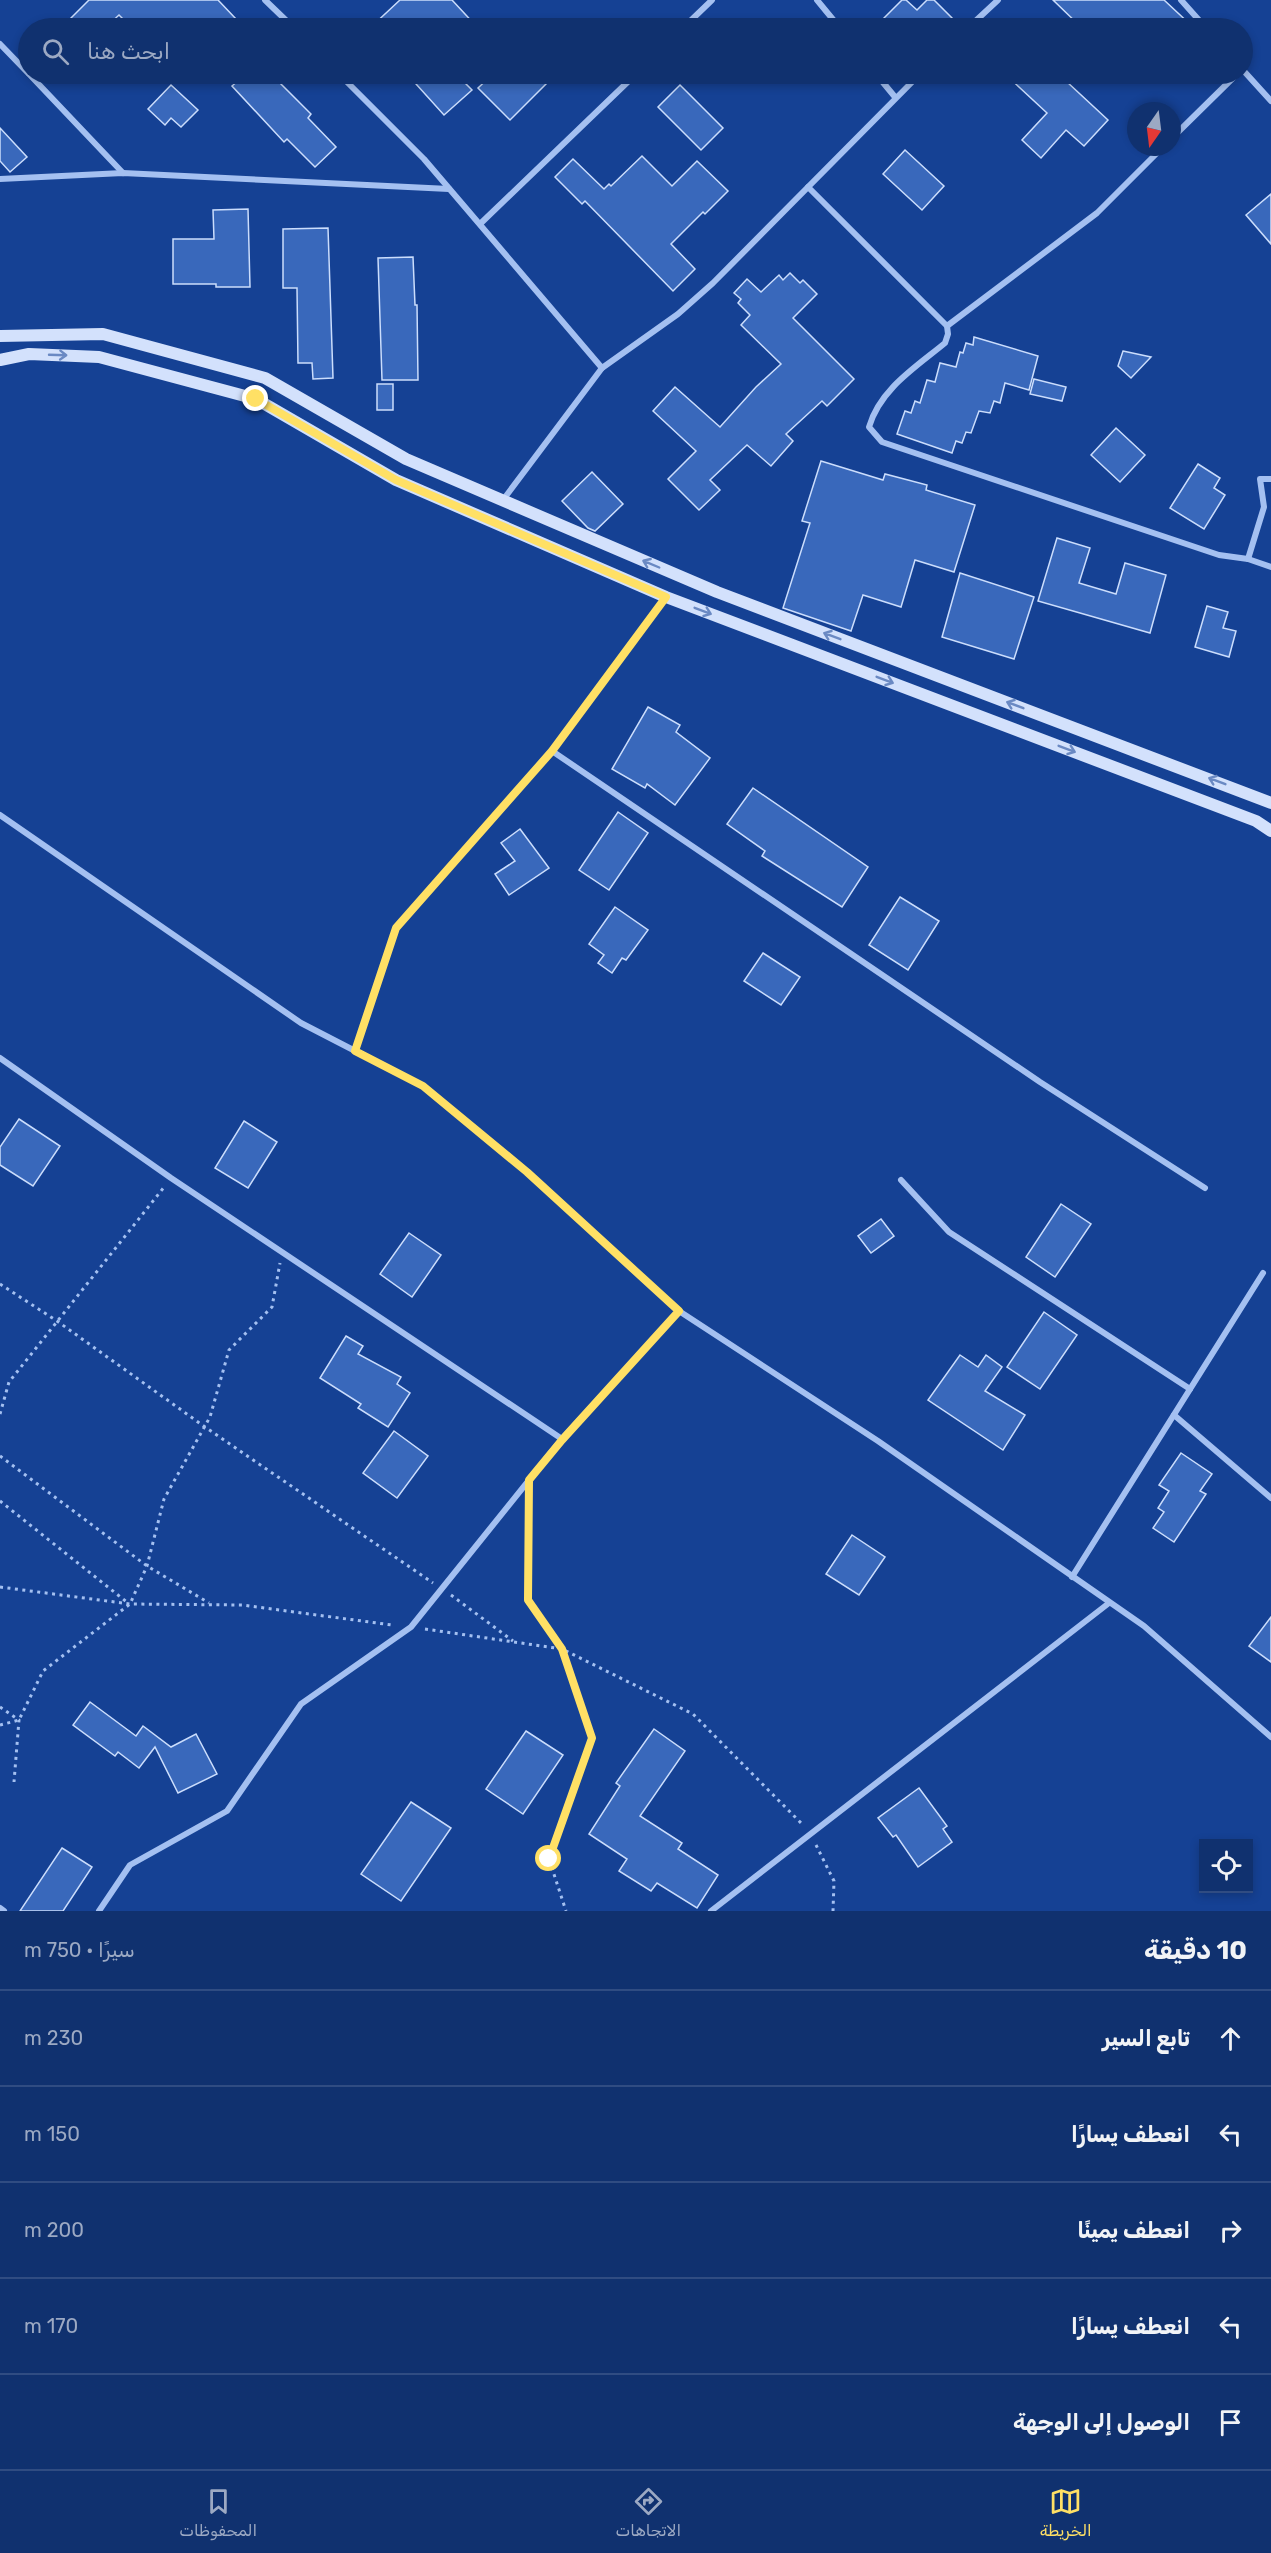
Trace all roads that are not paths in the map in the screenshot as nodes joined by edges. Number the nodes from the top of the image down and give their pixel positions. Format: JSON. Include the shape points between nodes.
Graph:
{"nodes":[{"id":1,"x":266,"y":0,"type":"edge"},
{"id":2,"x":712,"y":0,"type":"edge"},
{"id":3,"x":817,"y":0,"type":"edge"},
{"id":4,"x":998,"y":0,"type":"edge"},
{"id":5,"x":1181,"y":0,"type":"edge"},
{"id":6,"x":284,"y":18,"type":"edge"},
{"id":7,"x":693,"y":18,"type":"edge"},
{"id":8,"x":832,"y":18,"type":"edge"},
{"id":9,"x":979,"y":18,"type":"edge"},
{"id":10,"x":1197,"y":18,"type":"edge"},
{"id":11,"x":0,"y":44,"type":"edge"},
{"id":12,"x":18,"y":62,"type":"edge"},
{"id":13,"x":1253,"y":81,"type":"edge"},
{"id":14,"x":39,"y":84,"type":"edge"},
{"id":15,"x":349,"y":84,"type":"edge"},
{"id":16,"x":626,"y":84,"type":"edge"},
{"id":17,"x":884,"y":84,"type":"edge"},
{"id":18,"x":909,"y":84,"type":"edge"},
{"id":19,"x":1228,"y":84,"type":"edge"},
{"id":20,"x":895,"y":97,"type":"junction"},
{"id":21,"x":1271,"y":101,"type":"edge"},
{"id":22,"x":1181,"y":129,"type":"edge"},
{"id":23,"x":1154,"y":156,"type":"edge"},
{"id":24,"x":123,"y":173,"type":"junction"},
{"id":25,"x":0,"y":179,"type":"edge"},
{"id":26,"x":808,"y":187,"type":"junction"},
{"id":27,"x":449,"y":189,"type":"junction"},
{"id":28,"x":480,"y":224,"type":"junction"},
{"id":29,"x":947,"y":326,"type":"junction"},
{"id":30,"x":0,"y":336,"type":"edge"},
{"id":31,"x":0,"y":360,"type":"edge"},
{"id":32,"x":602,"y":368,"type":"junction"},
{"id":33,"x":1271,"y":480,"type":"edge"},
{"id":34,"x":502,"y":500,"type":"junction"},
{"id":35,"x":1248,"y":559,"type":"junction"},
{"id":36,"x":1271,"y":567,"type":"edge"},
{"id":37,"x":666,"y":597,"type":"junction"},
{"id":38,"x":552,"y":751,"type":"junction"},
{"id":39,"x":1271,"y":803,"type":"edge"},
{"id":40,"x":0,"y":815,"type":"edge"},
{"id":41,"x":1271,"y":831,"type":"edge"},
{"id":42,"x":355,"y":1051,"type":"junction"},
{"id":43,"x":0,"y":1058,"type":"edge"},
{"id":44,"x":901,"y":1180,"type":"dead end"},
{"id":45,"x":1205,"y":1188,"type":"dead end"},
{"id":46,"x":1263,"y":1273,"type":"dead end"},
{"id":47,"x":679,"y":1311,"type":"junction"},
{"id":48,"x":1190,"y":1389,"type":"junction"},
{"id":49,"x":1174,"y":1415,"type":"junction"},
{"id":50,"x":562,"y":1440,"type":"junction"},
{"id":51,"x":1271,"y":1498,"type":"edge"},
{"id":52,"x":1072,"y":1577,"type":"junction"},
{"id":53,"x":1109,"y":1603,"type":"junction"},
{"id":54,"x":1271,"y":1737,"type":"edge"},
{"id":55,"x":0,"y":1908,"type":"edge"},
{"id":56,"x":4,"y":1911,"type":"edge"},
{"id":57,"x":99,"y":1911,"type":"edge"},
{"id":58,"x":711,"y":1911,"type":"edge"}],
"edges":[{"from":1,"to":6,"type":"street"},
{"from":2,"to":7,"type":"street"},
{"from":3,"to":8,"type":"street"},
{"from":4,"to":9,"type":"street"},
{"from":5,"to":10,"type":"street"},
{"from":11,"to":12,"type":"street"},
{"from":13,"to":21,"type":"street"},
{"from":14,"to":24,"type":"street"},
{"from":15,"to":27,"type":"street"},
{"from":16,"to":28,"type":"street"},
{"from":17,"to":20,"type":"street"},
{"from":18,"to":20,"type":"street"},
{"from":19,"to":22,"type":"street"},
{"from":20,"to":26,"type":"street"},
{"from":23,"to":29,"type":"street","via":[[1096,213]]},
{"from":24,"to":25,"type":"street"},
{"from":24,"to":27,"type":"street"},
{"from":26,"to":29,"type":"street"},
{"from":26,"to":32,"type":"street","via":[[678,314]]},
{"from":27,"to":28,"type":"street"},
{"from":28,"to":32,"type":"street"},
{"from":29,"to":35,"type":"street","via":[[945,343],[894,384],[873,412],[869,427],[882,441],[1219,555]]},
{"from":30,"to":34,"type":"street","via":[[103,334],[265,378],[406,459]]},
{"from":31,"to":37,"type":"street","one_way":true,"via":[[29,354],[99,357],[256,399],[396,480]]},
{"from":32,"to":34,"type":"street"},
{"from":33,"to":35,"type":"street","via":[[1260,479],[1264,507]]},
{"from":39,"to":34,"type":"street","one_way":true,"via":[[717,592]]},
{"from":35,"to":36,"type":"street"},
{"from":37,"to":38,"type":"street"},
{"from":37,"to":41,"type":"street","one_way":true,"via":[[1245,817]]},
{"from":38,"to":42,"type":"street","via":[[396,928]]},
{"from":38,"to":45,"type":"street","via":[[1040,1082]]},
{"from":40,"to":42,"type":"street","via":[[301,1023]]},
{"from":42,"to":47,"type":"street","via":[[423,1086],[527,1172]]},
{"from":43,"to":50,"type":"street","via":[[171,1178]]},
{"from":44,"to":48,"type":"street","via":[[950,1232]]},
{"from":46,"to":48,"type":"street"},
{"from":47,"to":50,"type":"street"},
{"from":47,"to":52,"type":"street","via":[[878,1441]]},
{"from":48,"to":49,"type":"street"},
{"from":49,"to":51,"type":"street"},
{"from":49,"to":52,"type":"street"},
{"from":50,"to":57,"type":"street","via":[[411,1627],[301,1704],[227,1811],[130,1865]]},
{"from":52,"to":53,"type":"street"},
{"from":53,"to":54,"type":"street","via":[[1144,1626]]},
{"from":53,"to":58,"type":"street"},
{"from":55,"to":56,"type":"street"}]}
